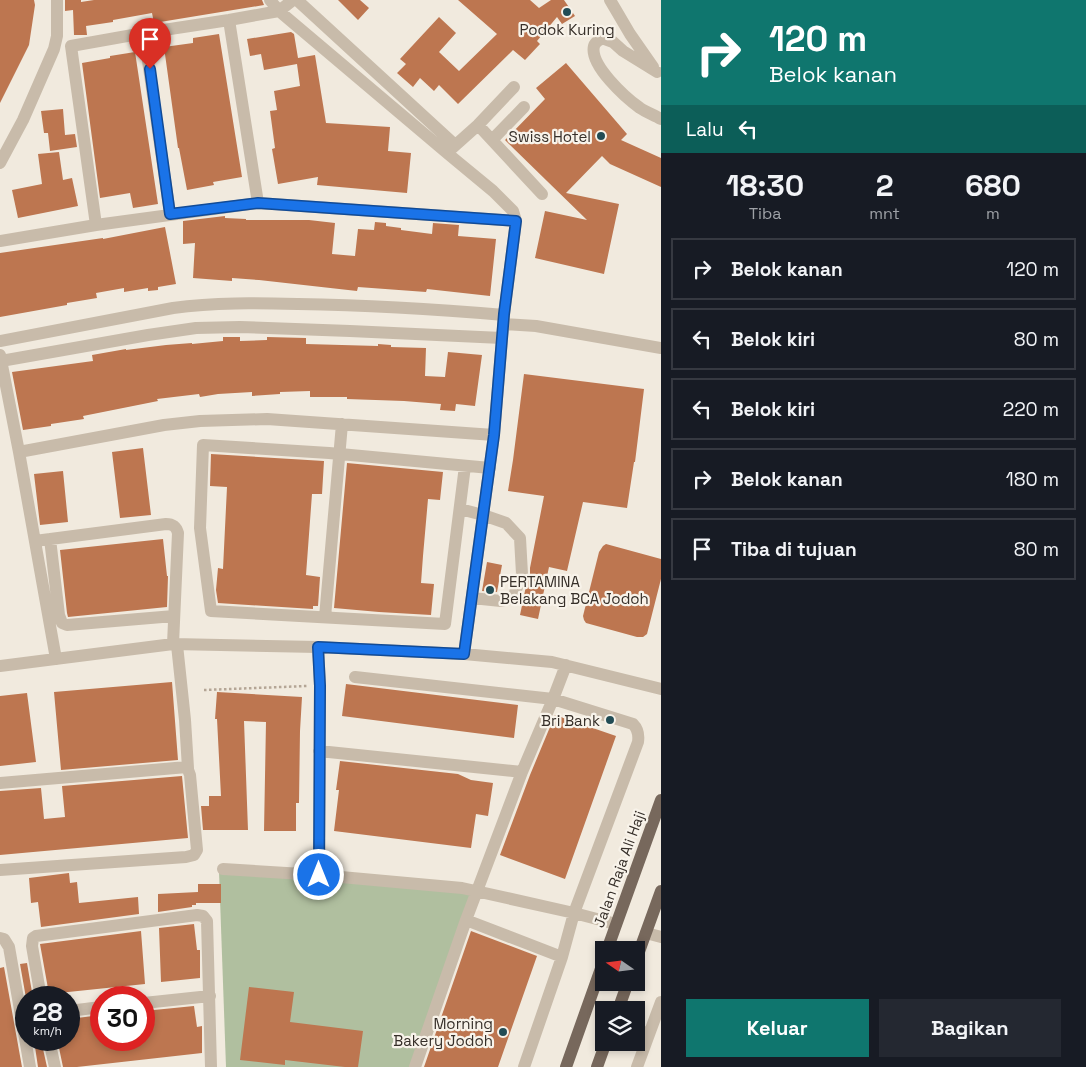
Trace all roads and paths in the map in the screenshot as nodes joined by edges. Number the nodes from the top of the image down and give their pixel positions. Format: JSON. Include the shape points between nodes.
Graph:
{"nodes":[{"id":1,"x":57,"y":0,"type":"edge"},
{"id":2,"x":270,"y":0,"type":"edge"},
{"id":3,"x":295,"y":0,"type":"edge"},
{"id":4,"x":610,"y":0,"type":"edge"},
{"id":5,"x":279,"y":11,"type":"junction"},
{"id":6,"x":229,"y":20,"type":"junction"},
{"id":7,"x":144,"y":32,"type":"junction"},
{"id":8,"x":659,"y":74,"type":"edge"},
{"id":9,"x":514,"y":87,"type":"dead end"},
{"id":10,"x":524,"y":107,"type":"dead end"},
{"id":11,"x":661,"y":119,"type":"edge"},
{"id":12,"x":478,"y":125,"type":"junction"},
{"id":13,"x":493,"y":140,"type":"junction"},
{"id":14,"x":450,"y":149,"type":"junction"},
{"id":15,"x":0,"y":163,"type":"edge"},
{"id":16,"x":542,"y":194,"type":"dead end"},
{"id":17,"x":258,"y":203,"type":"junction"},
{"id":18,"x":170,"y":214,"type":"junction"},
{"id":19,"x":516,"y":221,"type":"junction"},
{"id":20,"x":96,"y":225,"type":"junction"},
{"id":21,"x":0,"y":241,"type":"edge"},
{"id":22,"x":503,"y":319,"type":"junction"},
{"id":23,"x":502,"y":338,"type":"junction"},
{"id":24,"x":0,"y":341,"type":"edge"},
{"id":25,"x":661,"y":348,"type":"edge"},
{"id":26,"x":1,"y":358,"type":"edge"},
{"id":27,"x":342,"y":424,"type":"junction"},
{"id":28,"x":494,"y":435,"type":"junction"},
{"id":29,"x":19,"y":452,"type":"junction"},
{"id":30,"x":340,"y":454,"type":"junction"},
{"id":31,"x":465,"y":466,"type":"junction"},
{"id":32,"x":490,"y":468,"type":"junction"},
{"id":33,"x":460,"y":509,"type":"junction"},
{"id":34,"x":483,"y":515,"type":"junction"},
{"id":35,"x":50,"y":539,"type":"junction"},
{"id":36,"x":35,"y":541,"type":"junction"},
{"id":37,"x":472,"y":598,"type":"junction"},
{"id":38,"x":174,"y":616,"type":"junction"},
{"id":39,"x":325,"y":617,"type":"junction"},
{"id":40,"x":175,"y":644,"type":"junction"},
{"id":41,"x":318,"y":647,"type":"junction"},
{"id":42,"x":464,"y":654,"type":"junction"},
{"id":43,"x":56,"y":659,"type":"junction"},
{"id":44,"x":566,"y":665,"type":"junction"},
{"id":45,"x":0,"y":666,"type":"edge"},
{"id":46,"x":355,"y":676,"type":"dead end"},
{"id":47,"x":320,"y":686,"type":"junction"},
{"id":48,"x":661,"y":689,"type":"edge"},
{"id":49,"x":204,"y":690,"type":"dead end"},
{"id":50,"x":553,"y":699,"type":"junction"},
{"id":51,"x":320,"y":751,"type":"junction"},
{"id":52,"x":188,"y":768,"type":"junction"},
{"id":53,"x":522,"y":772,"type":"junction"},
{"id":54,"x":0,"y":783,"type":"edge"},
{"id":55,"x":661,"y":800,"type":"edge"},
{"id":56,"x":223,"y":869,"type":"dead end"},
{"id":57,"x":0,"y":870,"type":"edge"},
{"id":58,"x":319,"y":875,"type":"junction"},
{"id":59,"x":478,"y":891,"type":"junction"},
{"id":60,"x":660,"y":894,"type":"edge"},
{"id":61,"x":574,"y":913,"type":"junction"},
{"id":62,"x":466,"y":920,"type":"junction"},
{"id":63,"x":616,"y":924,"type":"junction"},
{"id":64,"x":646,"y":933,"type":"junction"},
{"id":65,"x":661,"y":937,"type":"edge"},
{"id":66,"x":0,"y":938,"type":"edge"},
{"id":67,"x":610,"y":941,"type":"edge"},
{"id":68,"x":643,"y":941,"type":"edge"},
{"id":69,"x":562,"y":957,"type":"junction"},
{"id":70,"x":595,"y":985,"type":"edge"},
{"id":71,"x":39,"y":986,"type":"edge"},
{"id":72,"x":210,"y":996,"type":"junction"},
{"id":73,"x":155,"y":1002,"type":"edge"},
{"id":74,"x":661,"y":1002,"type":"edge"},
{"id":75,"x":645,"y":1033,"type":"edge"},
{"id":76,"x":650,"y":1034,"type":"junction"},
{"id":77,"x":52,"y":1051,"type":"edge"},
{"id":78,"x":603,"y":1051,"type":"edge"},
{"id":79,"x":30,"y":1067,"type":"edge"},
{"id":80,"x":55,"y":1067,"type":"edge"},
{"id":81,"x":212,"y":1067,"type":"edge"},
{"id":82,"x":415,"y":1067,"type":"edge"},
{"id":83,"x":524,"y":1067,"type":"edge"},
{"id":84,"x":566,"y":1067,"type":"edge"},
{"id":85,"x":597,"y":1067,"type":"edge"},
{"id":86,"x":637,"y":1067,"type":"edge"}],
"edges":[{"from":1,"to":15,"type":"street","via":[[54,49]]},
{"from":2,"to":5,"type":"street"},
{"from":3,"to":5,"type":"street"},
{"from":3,"to":14,"type":"street"},
{"from":4,"to":8,"type":"street"},
{"from":5,"to":6,"type":"street"},
{"from":5,"to":14,"type":"street"},
{"from":6,"to":7,"type":"street"},
{"from":6,"to":17,"type":"street"},
{"from":7,"to":18,"type":"street"},
{"from":7,"to":20,"type":"street","via":[[71,46]]},
{"from":8,"to":11,"type":"street","via":[[608,40],[602,38],[594,47],[599,66],[615,86],[640,108]]},
{"from":9,"to":12,"type":"street"},
{"from":10,"to":13,"type":"street"},
{"from":12,"to":13,"type":"street"},
{"from":12,"to":14,"type":"street"},
{"from":13,"to":16,"type":"street"},
{"from":14,"to":19,"type":"street","via":[[513,211]]},
{"from":17,"to":18,"type":"street"},
{"from":17,"to":19,"type":"street"},
{"from":18,"to":20,"type":"street"},
{"from":19,"to":22,"type":"street"},
{"from":20,"to":21,"type":"street"},
{"from":22,"to":23,"type":"street"},
{"from":22,"to":24,"type":"street","via":[[346,305],[200,304]]},
{"from":22,"to":25,"type":"street"},
{"from":23,"to":26,"type":"street","via":[[196,328]]},
{"from":23,"to":28,"type":"street"},
{"from":26,"to":29,"type":"street"},
{"from":27,"to":28,"type":"street"},
{"from":27,"to":29,"type":"street","via":[[267,418],[164,425]]},
{"from":27,"to":30,"type":"street"},
{"from":28,"to":32,"type":"street"},
{"from":29,"to":36,"type":"street"},
{"from":30,"to":31,"type":"street"},
{"from":30,"to":39,"type":"street"},
{"from":30,"to":39,"type":"street","via":[[203,446],[200,528],[211,611]]},
{"from":31,"to":32,"type":"street"},
{"from":31,"to":33,"type":"street"},
{"from":32,"to":34,"type":"street"},
{"from":33,"to":34,"type":"street"},
{"from":33,"to":39,"type":"street","via":[[445,624]]},
{"from":34,"to":37,"type":"street"},
{"from":34,"to":37,"type":"street","via":[[506,523],[520,538],[522,574],[512,598],[501,601]]},
{"from":35,"to":36,"type":"street"},
{"from":35,"to":38,"type":"street","via":[[62,623]]},
{"from":35,"to":38,"type":"street","via":[[172,524],[178,533]]},
{"from":36,"to":43,"type":"street"},
{"from":37,"to":42,"type":"street"},
{"from":38,"to":40,"type":"street"},
{"from":40,"to":41,"type":"street"},
{"from":40,"to":43,"type":"street"},
{"from":40,"to":52,"type":"street"},
{"from":41,"to":42,"type":"street"},
{"from":41,"to":47,"type":"street"},
{"from":42,"to":44,"type":"street"},
{"from":43,"to":45,"type":"street"},
{"from":44,"to":48,"type":"street"},
{"from":44,"to":50,"type":"street"},
{"from":46,"to":50,"type":"street"},
{"from":47,"to":49,"type":"path"},
{"from":47,"to":51,"type":"street"},
{"from":50,"to":53,"type":"street"},
{"from":50,"to":61,"type":"street","via":[[632,724],[638,736]]},
{"from":51,"to":53,"type":"street"},
{"from":51,"to":58,"type":"street"},
{"from":52,"to":54,"type":"street"},
{"from":52,"to":57,"type":"street","via":[[197,850],[194,855]]},
{"from":53,"to":59,"type":"street"},
{"from":55,"to":63,"type":"main road","name":"Jalan Raja Ali Haji"},
{"from":56,"to":58,"type":"street"},
{"from":58,"to":59,"type":"street"},
{"from":59,"to":61,"type":"street"},
{"from":59,"to":62,"type":"street"},
{"from":60,"to":64,"type":"main road"},
{"from":61,"to":63,"type":"street"},
{"from":61,"to":69,"type":"street"},
{"from":62,"to":69,"type":"street"},
{"from":62,"to":82,"type":"street"},
{"from":63,"to":67,"type":"main road","name":"Jalan Raja Ali Haji"},
{"from":64,"to":65,"type":"street"},
{"from":64,"to":68,"type":"main road"},
{"from":66,"to":79,"type":"street","via":[[4,938],[9,947]]},
{"from":69,"to":83,"type":"street"},
{"from":70,"to":84,"type":"main road"},
{"from":71,"to":72,"type":"street","via":[[32,946],[36,936],[196,915],[207,920]]},
{"from":72,"to":73,"type":"street"},
{"from":72,"to":81,"type":"street"},
{"from":74,"to":76,"type":"street"},
{"from":75,"to":76,"type":"street"},
{"from":76,"to":86,"type":"street"},
{"from":77,"to":80,"type":"street"},
{"from":78,"to":85,"type":"main road"}]}
